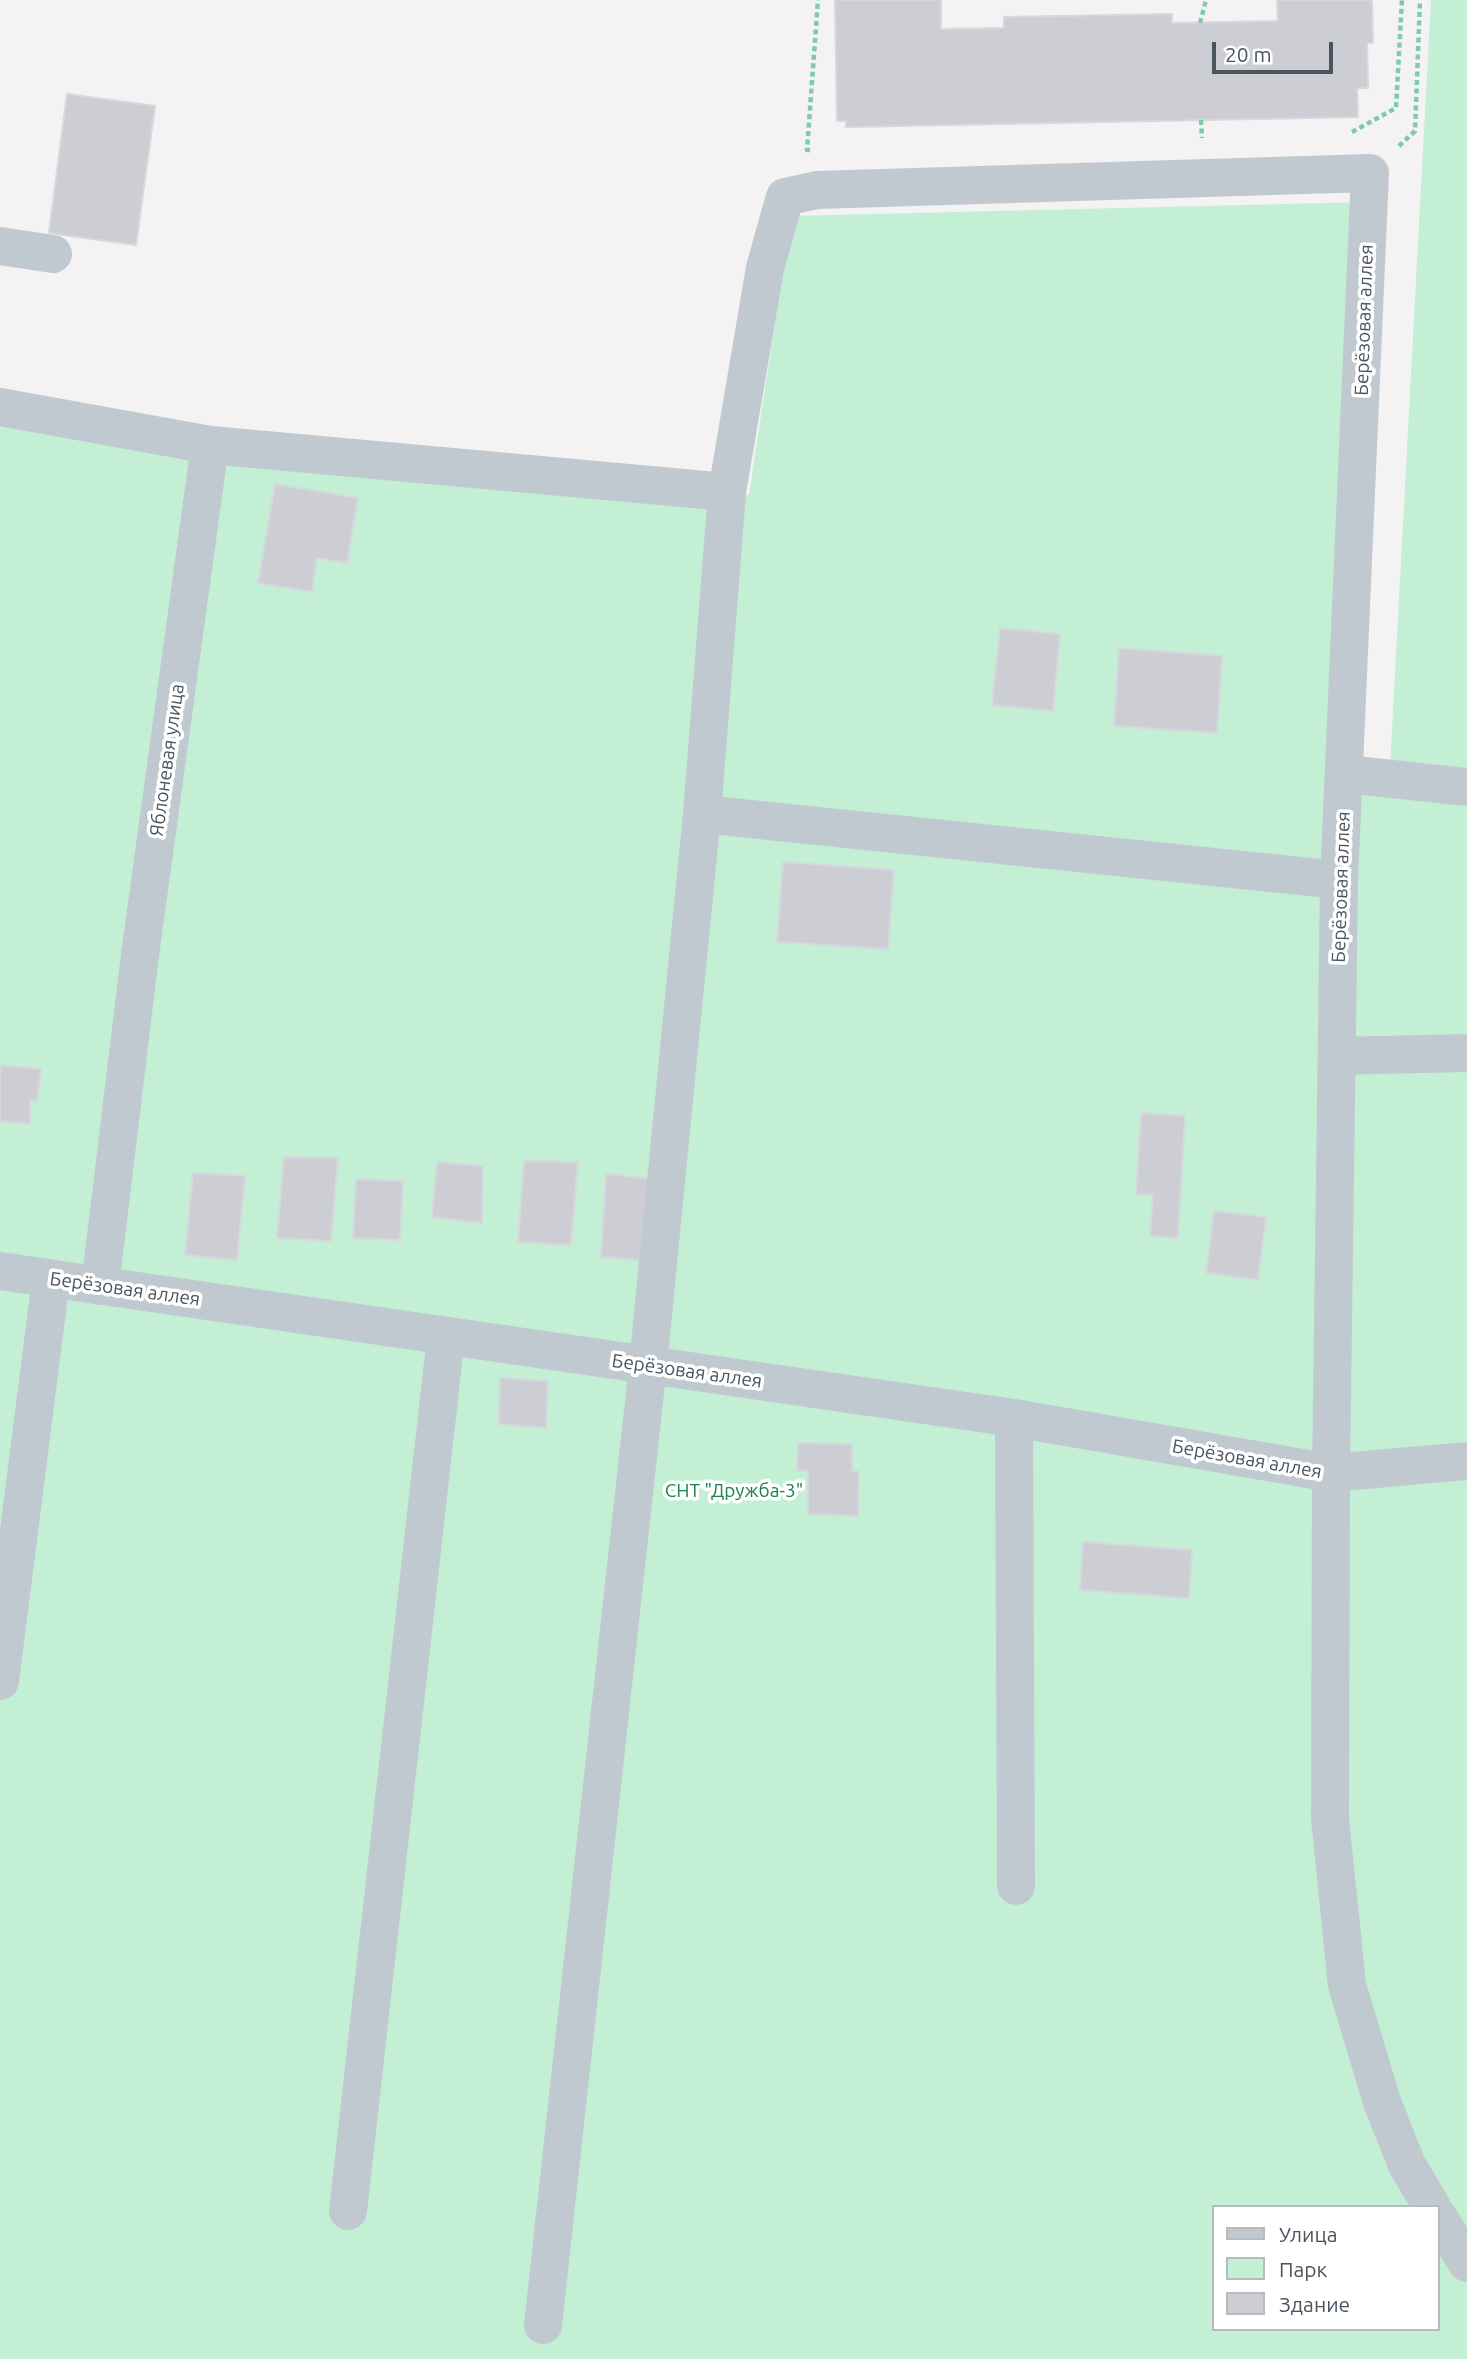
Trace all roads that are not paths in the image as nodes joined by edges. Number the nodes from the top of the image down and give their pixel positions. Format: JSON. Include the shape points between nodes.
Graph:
{"nodes":[{"id":1,"x":0,"y":246,"type":"edge"},
{"id":2,"x":53,"y":254,"type":"dead end"},
{"id":3,"x":0,"y":407,"type":"edge"},
{"id":4,"x":210,"y":445,"type":"junction"},
{"id":5,"x":727,"y":492,"type":"junction"},
{"id":6,"x":1346,"y":774,"type":"junction"},
{"id":7,"x":1467,"y":787,"type":"edge"},
{"id":8,"x":702,"y":814,"type":"junction"},
{"id":9,"x":1339,"y":880,"type":"junction"},
{"id":10,"x":1467,"y":1053,"type":"edge"},
{"id":11,"x":1337,"y":1056,"type":"junction"},
{"id":12,"x":0,"y":1271,"type":"edge"},
{"id":13,"x":51,"y":1279,"type":"junction"},
{"id":14,"x":100,"y":1286,"type":"junction"},
{"id":15,"x":446,"y":1336,"type":"junction"},
{"id":16,"x":648,"y":1365,"type":"junction"},
{"id":17,"x":1014,"y":1418,"type":"junction"},
{"id":18,"x":1467,"y":1461,"type":"edge"},
{"id":19,"x":1331,"y":1473,"type":"junction"},
{"id":20,"x":0,"y":1681,"type":"edge"},
{"id":21,"x":1016,"y":1886,"type":"dead end"},
{"id":22,"x":1431,"y":2205,"type":"edge"},
{"id":23,"x":348,"y":2211,"type":"dead end"},
{"id":24,"x":1439,"y":2218,"type":"edge"},
{"id":25,"x":1467,"y":2263,"type":"edge"},
{"id":26,"x":542,"y":2325,"type":"dead end"}],
"edges":[{"from":1,"to":2,"type":"street"},
{"from":3,"to":4,"type":"street"},
{"from":4,"to":5,"type":"street"},
{"from":4,"to":14,"type":"street","name":"Яблоневая улица"},
{"from":5,"to":6,"type":"street","name":"Берёзовая аллея","via":[[765,268],[785,197],[817,190],[1370,173]]},
{"from":5,"to":8,"type":"street"},
{"from":6,"to":7,"type":"street"},
{"from":6,"to":9,"type":"street","name":"Берёзовая аллея"},
{"from":8,"to":9,"type":"street"},
{"from":8,"to":16,"type":"street"},
{"from":9,"to":11,"type":"street","name":"Берёзовая аллея"},
{"from":10,"to":11,"type":"street"},
{"from":11,"to":19,"type":"street","name":"Берёзовая аллея"},
{"from":12,"to":13,"type":"street","name":"Берёзовая аллея"},
{"from":13,"to":14,"type":"street","name":"Берёзовая аллея"},
{"from":13,"to":20,"type":"street"},
{"from":14,"to":15,"type":"street","name":"Берёзовая аллея"},
{"from":15,"to":16,"type":"street","name":"Берёзовая аллея"},
{"from":15,"to":23,"type":"street"},
{"from":16,"to":17,"type":"street","name":"Берёзовая аллея"},
{"from":16,"to":26,"type":"street"},
{"from":17,"to":19,"type":"street","name":"Берёзовая аллея"},
{"from":17,"to":21,"type":"street"},
{"from":18,"to":19,"type":"street"},
{"from":19,"to":22,"type":"street","via":[[1330,1819],[1347,1985],[1382,2102],[1407,2165]]},
{"from":24,"to":25,"type":"street"}]}
